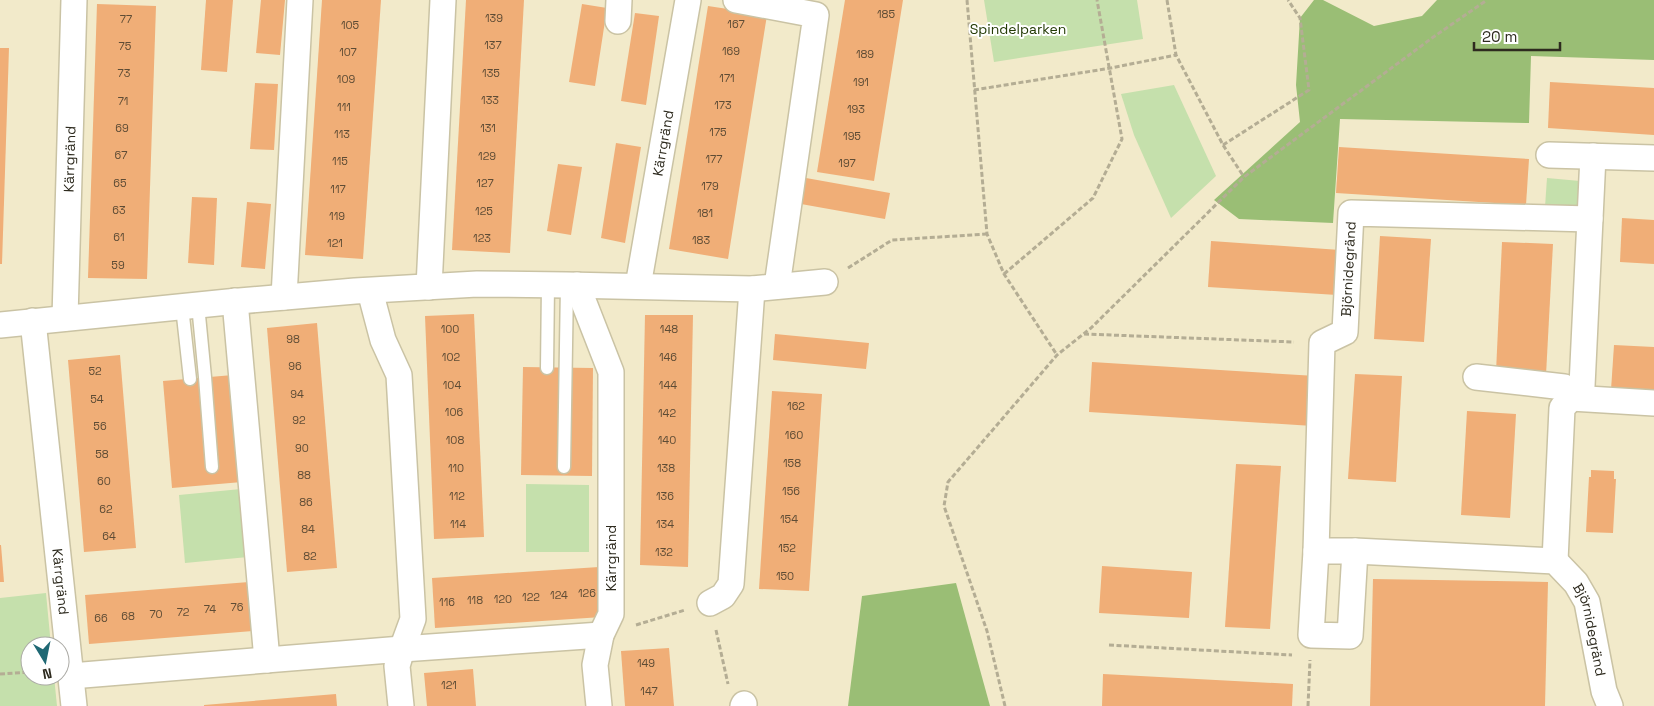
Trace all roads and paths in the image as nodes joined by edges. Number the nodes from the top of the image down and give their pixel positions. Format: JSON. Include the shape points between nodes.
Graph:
{"nodes":[{"id":1,"x":74,"y":0,"type":"edge"},
{"id":2,"x":300,"y":0,"type":"edge"},
{"id":3,"x":443,"y":0,"type":"edge"},
{"id":4,"x":688,"y":0,"type":"edge"},
{"id":5,"x":736,"y":0,"type":"edge"},
{"id":6,"x":967,"y":0,"type":"edge"},
{"id":7,"x":1097,"y":0,"type":"edge"},
{"id":8,"x":1167,"y":0,"type":"edge"},
{"id":9,"x":1288,"y":0,"type":"edge"},
{"id":10,"x":1487,"y":0,"type":"edge"},
{"id":11,"x":817,"y":8,"type":"edge"},
{"id":12,"x":1176,"y":55,"type":"junction"},
{"id":13,"x":1111,"y":68,"type":"junction"},
{"id":14,"x":974,"y":90,"type":"junction"},
{"id":15,"x":1223,"y":145,"type":"junction"},
{"id":16,"x":1550,"y":155,"type":"dead end"},
{"id":17,"x":1593,"y":156,"type":"junction"},
{"id":18,"x":1654,"y":158,"type":"edge"},
{"id":19,"x":1244,"y":178,"type":"junction"},
{"id":20,"x":1590,"y":219,"type":"junction"},
{"id":21,"x":987,"y":234,"type":"junction"},
{"id":22,"x":1004,"y":274,"type":"junction"},
{"id":23,"x":825,"y":282,"type":"joint"},
{"id":24,"x":564,"y":285,"type":"junction"},
{"id":25,"x":638,"y":286,"type":"junction"},
{"id":26,"x":777,"y":286,"type":"junction"},
{"id":27,"x":429,"y":287,"type":"junction"},
{"id":28,"x":752,"y":289,"type":"junction"},
{"id":29,"x":370,"y":291,"type":"junction"},
{"id":30,"x":284,"y":297,"type":"junction"},
{"id":31,"x":235,"y":301,"type":"junction"},
{"id":32,"x":190,"y":306,"type":"junction"},
{"id":33,"x":66,"y":318,"type":"junction"},
{"id":34,"x":33,"y":321,"type":"junction"},
{"id":35,"x":0,"y":324,"type":"edge"},
{"id":36,"x":1084,"y":334,"type":"junction"},
{"id":37,"x":1322,"y":343,"type":"junction"},
{"id":38,"x":1057,"y":355,"type":"junction"},
{"id":39,"x":547,"y":368,"type":"dead end"},
{"id":40,"x":1476,"y":377,"type":"dead end"},
{"id":41,"x":190,"y":379,"type":"dead end"},
{"id":42,"x":1571,"y":398,"type":"junction"},
{"id":43,"x":1654,"y":404,"type":"edge"},
{"id":44,"x":212,"y":467,"type":"dead end"},
{"id":45,"x":564,"y":467,"type":"dead end"},
{"id":46,"x":1316,"y":551,"type":"junction"},
{"id":47,"x":1355,"y":551,"type":"junction"},
{"id":48,"x":1555,"y":561,"type":"junction"},
{"id":49,"x":710,"y":603,"type":"junction"},
{"id":50,"x":601,"y":635,"type":"junction"},
{"id":51,"x":1110,"y":645,"type":"dead end"},
{"id":52,"x":1311,"y":645,"type":"junction"},
{"id":53,"x":402,"y":649,"type":"junction"},
{"id":54,"x":267,"y":660,"type":"junction"},
{"id":55,"x":20,"y":673,"type":"edge"},
{"id":56,"x":0,"y":674,"type":"edge"},
{"id":57,"x":71,"y":676,"type":"junction"},
{"id":58,"x":744,"y":705,"type":"edge"},
{"id":59,"x":74,"y":706,"type":"edge"},
{"id":60,"x":401,"y":706,"type":"edge"},
{"id":61,"x":599,"y":706,"type":"edge"},
{"id":62,"x":1005,"y":706,"type":"edge"},
{"id":63,"x":1308,"y":706,"type":"edge"},
{"id":64,"x":1610,"y":706,"type":"edge"}],
"edges":[{"from":1,"to":33,"type":"street","name":"Kärrgränd"},
{"from":2,"to":30,"type":"street"},
{"from":3,"to":27,"type":"street"},
{"from":4,"to":25,"type":"street","name":"Kärrgränd"},
{"from":5,"to":11,"type":"street"},
{"from":6,"to":14,"type":"path"},
{"from":7,"to":13,"type":"path"},
{"from":8,"to":12,"type":"path"},
{"from":9,"to":15,"type":"path","via":[[1300,18],[1308,90]]},
{"from":10,"to":19,"type":"path"},
{"from":11,"to":26,"type":"street"},
{"from":12,"to":13,"type":"path"},
{"from":12,"to":15,"type":"path"},
{"from":13,"to":14,"type":"path"},
{"from":13,"to":22,"type":"path","via":[[1122,138],[1093,198]]},
{"from":14,"to":21,"type":"path"},
{"from":15,"to":19,"type":"path"},
{"from":16,"to":17,"type":"street"},
{"from":17,"to":18,"type":"street"},
{"from":17,"to":20,"type":"street"},
{"from":19,"to":36,"type":"path"},
{"from":20,"to":37,"type":"street","name":"Björnidegränd","via":[[1351,213],[1345,332]]},
{"from":20,"to":42,"type":"street","via":[[1582,386]]},
{"from":21,"to":22,"type":"path"},
{"from":21,"to":23,"type":"path","via":[[892,240]]},
{"from":22,"to":38,"type":"path"},
{"from":23,"to":26,"type":"street"},
{"from":24,"to":25,"type":"street"},
{"from":24,"to":27,"type":"street"},
{"from":24,"to":39,"type":"lane"},
{"from":24,"to":45,"type":"lane"},
{"from":24,"to":50,"type":"street","name":"Kärrgränd","via":[[612,372],[611,614]]},
{"from":25,"to":28,"type":"street"},
{"from":26,"to":28,"type":"street"},
{"from":27,"to":29,"type":"street"},
{"from":28,"to":49,"type":"street","via":[[731,584],[723,596]]},
{"from":29,"to":30,"type":"street"},
{"from":29,"to":53,"type":"street","via":[[383,340],[399,375],[413,619]]},
{"from":30,"to":31,"type":"street"},
{"from":31,"to":32,"type":"street"},
{"from":31,"to":54,"type":"street"},
{"from":32,"to":33,"type":"street"},
{"from":32,"to":41,"type":"lane"},
{"from":32,"to":44,"type":"lane","via":[[205,377]]},
{"from":33,"to":34,"type":"street"},
{"from":34,"to":35,"type":"street"},
{"from":34,"to":57,"type":"street","name":"Kärrgränd"},
{"from":36,"to":37,"type":"path"},
{"from":36,"to":38,"type":"path"},
{"from":37,"to":46,"type":"street"},
{"from":38,"to":62,"type":"path","via":[[948,482],[944,506],[987,631]]},
{"from":40,"to":42,"type":"street","via":[[1564,387]]},
{"from":42,"to":43,"type":"street"},
{"from":42,"to":48,"type":"street","via":[[1562,408]]},
{"from":46,"to":47,"type":"street"},
{"from":46,"to":52,"type":"street"},
{"from":47,"to":48,"type":"street"},
{"from":47,"to":52,"type":"street","via":[[1350,636]]},
{"from":48,"to":64,"type":"street","name":"Björnidegränd","via":[[1576,583],[1587,602],[1604,691]]},
{"from":49,"to":50,"type":"path"},
{"from":49,"to":58,"type":"path","via":[[727,683]]},
{"from":50,"to":53,"type":"street"},
{"from":50,"to":61,"type":"street","name":"Kärrgränd","via":[[595,665]]},
{"from":51,"to":52,"type":"path"},
{"from":52,"to":63,"type":"path"},
{"from":53,"to":54,"type":"street"},
{"from":53,"to":60,"type":"street","via":[[397,666]]},
{"from":54,"to":57,"type":"street"},
{"from":55,"to":56,"type":"path"},
{"from":57,"to":59,"type":"street","name":"Kärrgränd"}]}
